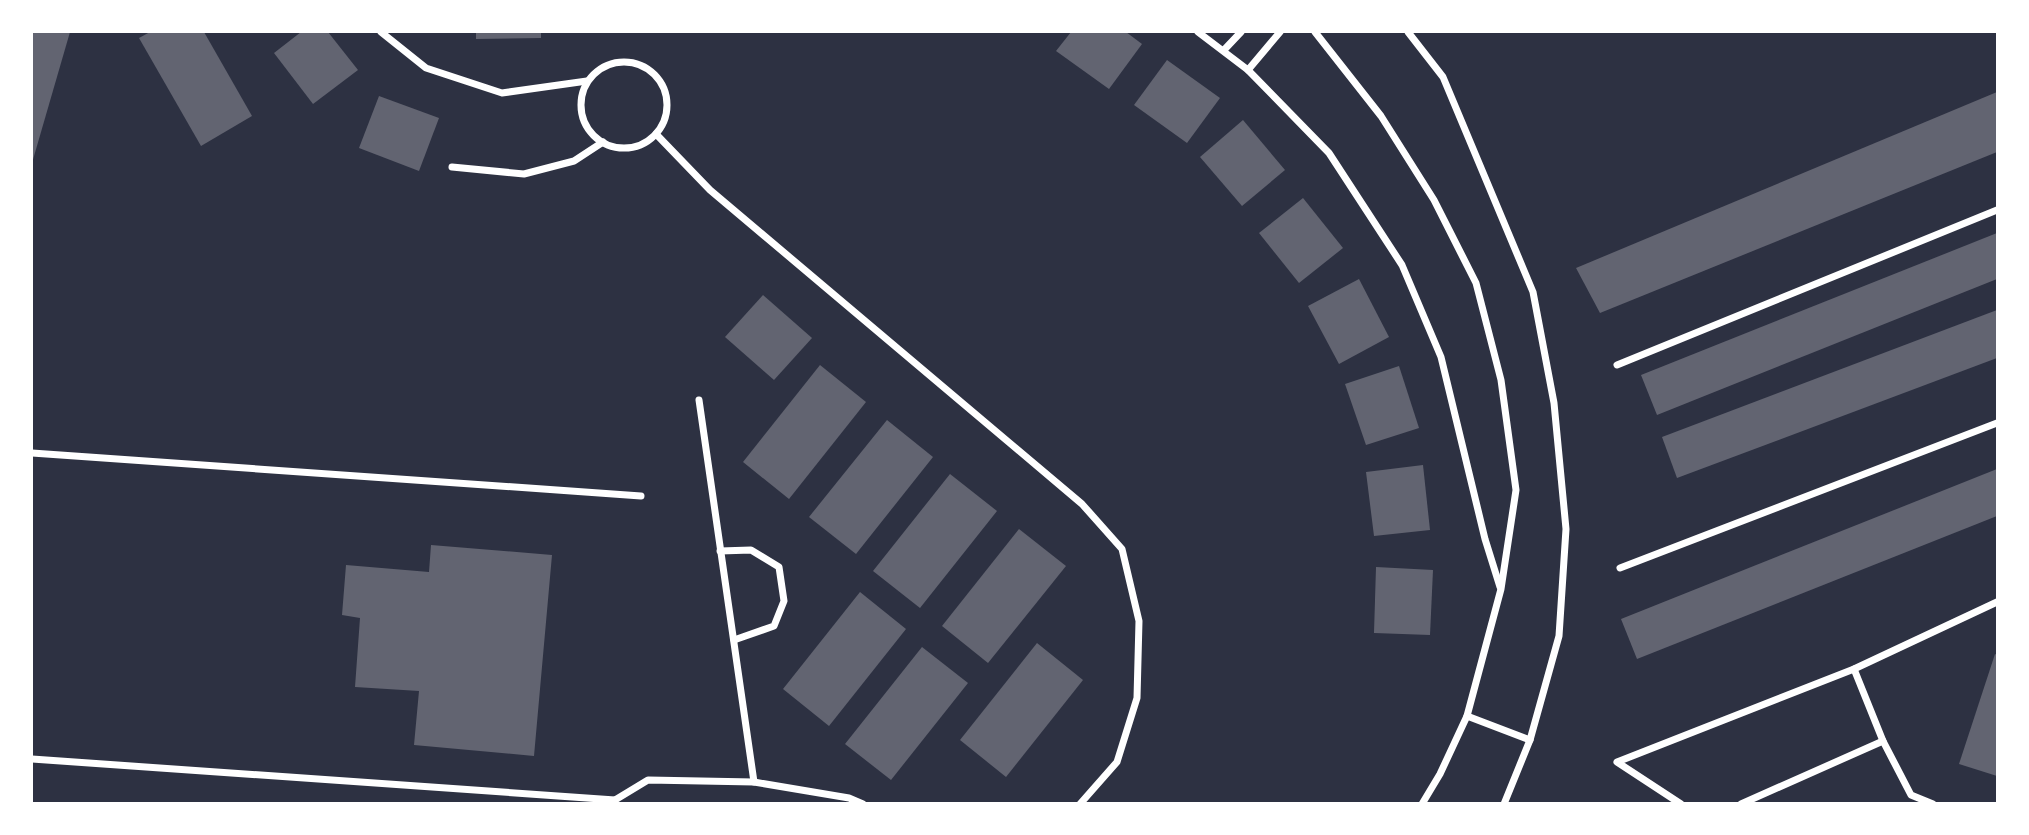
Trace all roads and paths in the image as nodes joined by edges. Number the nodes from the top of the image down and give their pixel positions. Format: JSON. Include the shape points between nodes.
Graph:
{"nodes":[{"id":1,"x":381,"y":32,"type":"edge"},
{"id":2,"x":1198,"y":32,"type":"edge"},
{"id":3,"x":1241,"y":32,"type":"edge"},
{"id":4,"x":1280,"y":32,"type":"edge"},
{"id":5,"x":1315,"y":32,"type":"edge"},
{"id":6,"x":1408,"y":32,"type":"edge"},
{"id":7,"x":1224,"y":50,"type":"junction"},
{"id":8,"x":1248,"y":70,"type":"junction"},
{"id":9,"x":587,"y":81,"type":"junction"},
{"id":10,"x":656,"y":134,"type":"junction"},
{"id":11,"x":603,"y":142,"type":"junction"},
{"id":12,"x":452,"y":167,"type":"dead end"},
{"id":13,"x":1997,"y":210,"type":"edge"},
{"id":14,"x":1617,"y":365,"type":"dead end"},
{"id":15,"x":699,"y":400,"type":"dead end"},
{"id":16,"x":1997,"y":423,"type":"edge"},
{"id":17,"x":32,"y":453,"type":"edge"},
{"id":18,"x":641,"y":496,"type":"dead end"},
{"id":19,"x":720,"y":551,"type":"junction"},
{"id":20,"x":1620,"y":568,"type":"dead end"},
{"id":21,"x":1501,"y":589,"type":"junction"},
{"id":22,"x":1997,"y":602,"type":"edge"},
{"id":23,"x":734,"y":640,"type":"junction"},
{"id":24,"x":1854,"y":669,"type":"junction"},
{"id":25,"x":1467,"y":716,"type":"junction"},
{"id":26,"x":1530,"y":740,"type":"junction"},
{"id":27,"x":1883,"y":741,"type":"junction"},
{"id":28,"x":32,"y":758,"type":"edge"},
{"id":29,"x":754,"y":782,"type":"junction"},
{"id":30,"x":618,"y":802,"type":"edge"},
{"id":31,"x":863,"y":803,"type":"edge"},
{"id":32,"x":1080,"y":803,"type":"edge"},
{"id":33,"x":1422,"y":803,"type":"edge"},
{"id":34,"x":1504,"y":803,"type":"edge"},
{"id":35,"x":1681,"y":803,"type":"edge"},
{"id":36,"x":1741,"y":803,"type":"edge"},
{"id":37,"x":1933,"y":803,"type":"edge"}],
"edges":[{"from":1,"to":9,"type":"street","via":[[426,68],[502,93]]},
{"from":2,"to":7,"type":"street"},
{"from":3,"to":7,"type":"street"},
{"from":4,"to":8,"type":"street"},
{"from":5,"to":21,"type":"street","via":[[1381,116],[1434,200],[1476,283],[1501,380],[1516,490]]},
{"from":6,"to":26,"type":"street","via":[[1443,77],[1533,292],[1554,402],[1566,529],[1559,636]]},
{"from":7,"to":8,"type":"street"},
{"from":8,"to":21,"type":"street","via":[[1329,153],[1402,265],[1441,357]]},
{"from":9,"to":10,"type":"street","via":[[617,63],[638,64],[651,71],[666,94],[668,108]]},
{"from":9,"to":11,"type":"street","via":[[580,108],[592,134]]},
{"from":10,"to":11,"type":"street","via":[[631,147]]},
{"from":10,"to":32,"type":"street","via":[[710,190],[1082,505],[1122,549],[1139,621],[1137,698],[1117,762]]},
{"from":11,"to":12,"type":"street","via":[[574,161],[524,174]]},
{"from":13,"to":14,"type":"street"},
{"from":15,"to":19,"type":"street"},
{"from":16,"to":20,"type":"street"},
{"from":17,"to":18,"type":"street"},
{"from":19,"to":23,"type":"street"},
{"from":19,"to":23,"type":"street","via":[[751,550],[779,567],[784,601],[774,626]]},
{"from":21,"to":25,"type":"street"},
{"from":22,"to":24,"type":"street"},
{"from":23,"to":29,"type":"street"},
{"from":24,"to":27,"type":"street"},
{"from":24,"to":35,"type":"street","via":[[1617,762]]},
{"from":25,"to":26,"type":"street"},
{"from":25,"to":33,"type":"street"},
{"from":26,"to":34,"type":"street"},
{"from":27,"to":36,"type":"street"},
{"from":27,"to":37,"type":"street","via":[[1911,795]]},
{"from":28,"to":30,"type":"street"},
{"from":29,"to":30,"type":"street","via":[[648,780]]},
{"from":29,"to":31,"type":"street"}]}
